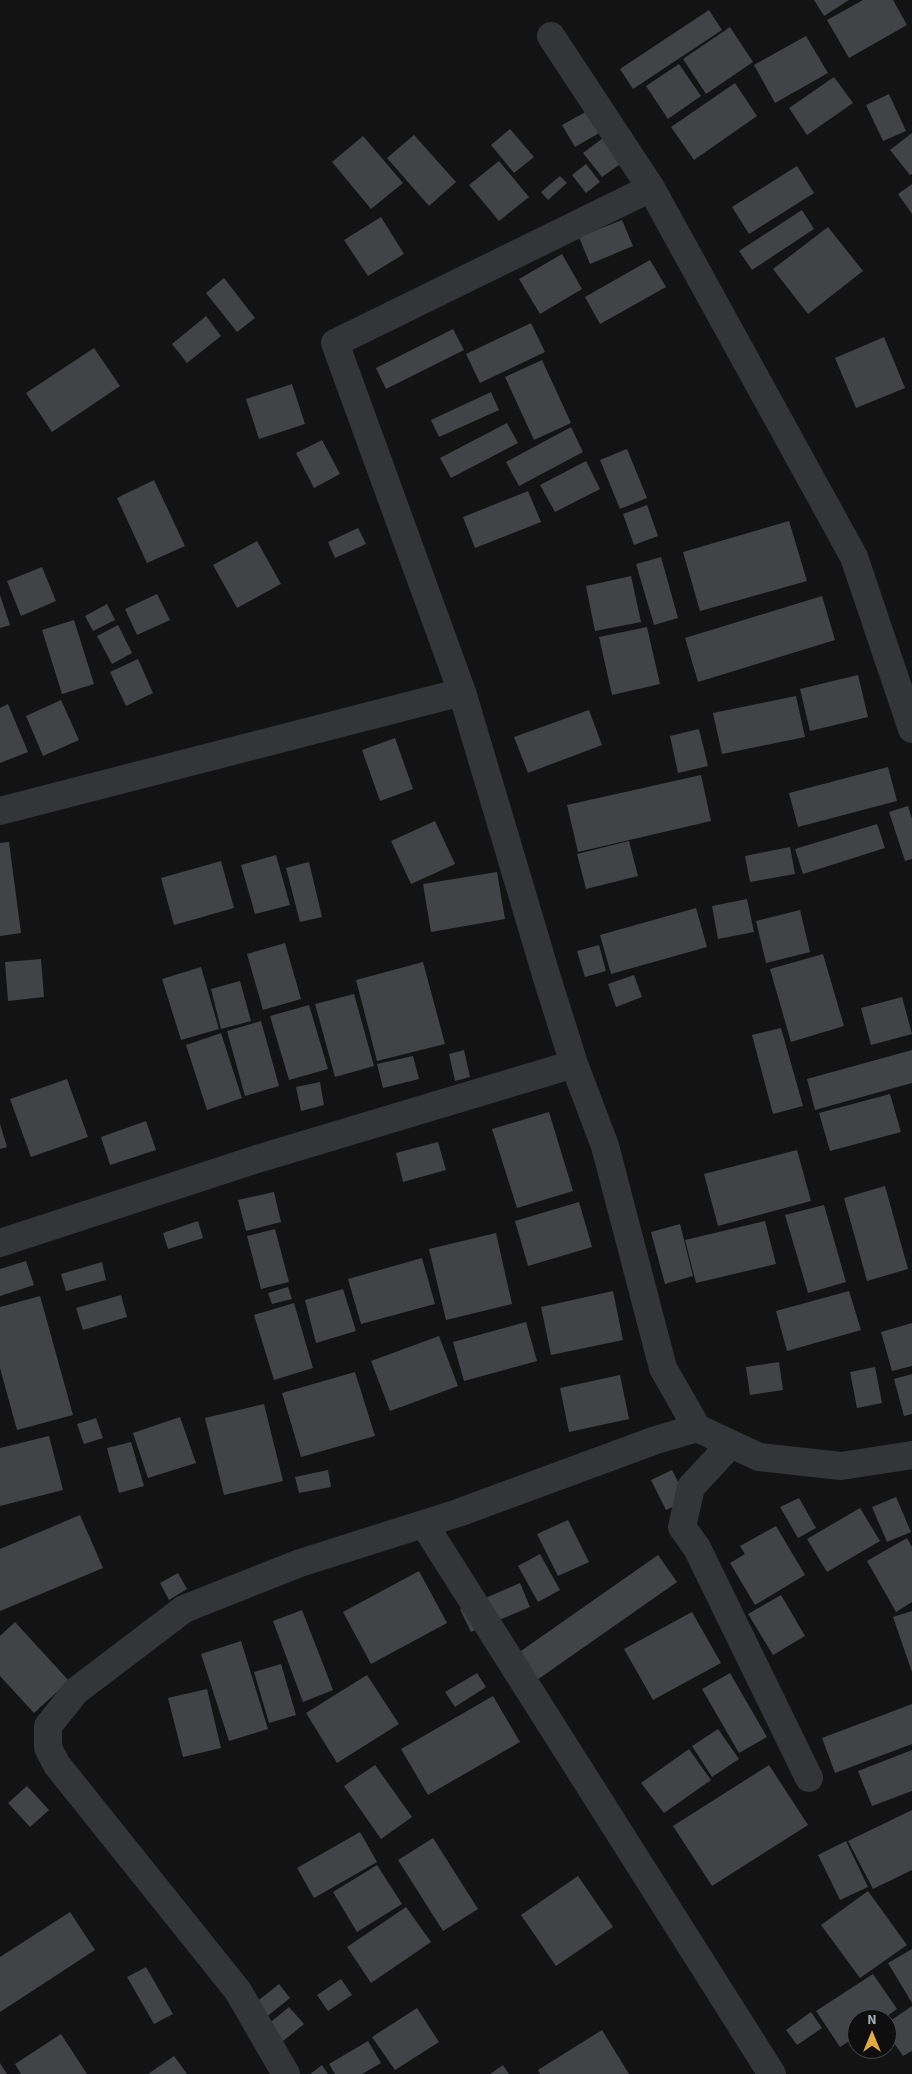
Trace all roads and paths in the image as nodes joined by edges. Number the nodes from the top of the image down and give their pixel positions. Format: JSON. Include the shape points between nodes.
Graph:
{"nodes":[{"id":1,"x":550,"y":36,"type":"dead end"},
{"id":2,"x":652,"y":188,"type":"junction"},
{"id":3,"x":462,"y":692,"type":"junction"},
{"id":4,"x":912,"y":729,"type":"edge"},
{"id":5,"x":0,"y":811,"type":"edge"},
{"id":6,"x":574,"y":1064,"type":"junction"},
{"id":7,"x":0,"y":1243,"type":"edge"},
{"id":8,"x":697,"y":1428,"type":"junction"},
{"id":9,"x":731,"y":1444,"type":"junction"},
{"id":10,"x":912,"y":1455,"type":"edge"},
{"id":11,"x":424,"y":1524,"type":"junction"},
{"id":12,"x":809,"y":1778,"type":"dead end"},
{"id":13,"x":286,"y":2074,"type":"edge"},
{"id":14,"x":772,"y":2074,"type":"edge"}],
"edges":[{"from":1,"to":2,"type":"street"},
{"from":2,"to":3,"type":"street","via":[[335,343]]},
{"from":2,"to":4,"type":"street","via":[[854,558]]},
{"from":3,"to":5,"type":"street"},
{"from":3,"to":6,"type":"street"},
{"from":6,"to":7,"type":"street","via":[[257,1159]]},
{"from":6,"to":8,"type":"street","via":[[604,1146],[663,1368]]},
{"from":8,"to":9,"type":"street"},
{"from":8,"to":11,"type":"street"},
{"from":9,"to":10,"type":"street","via":[[759,1457],[841,1466]]},
{"from":9,"to":12,"type":"street","via":[[691,1487],[682,1527],[697,1548]]},
{"from":11,"to":13,"type":"street","via":[[300,1563],[184,1609],[76,1691],[48,1726],[48,1748],[57,1765],[238,1992]]},
{"from":11,"to":14,"type":"street"}]}
